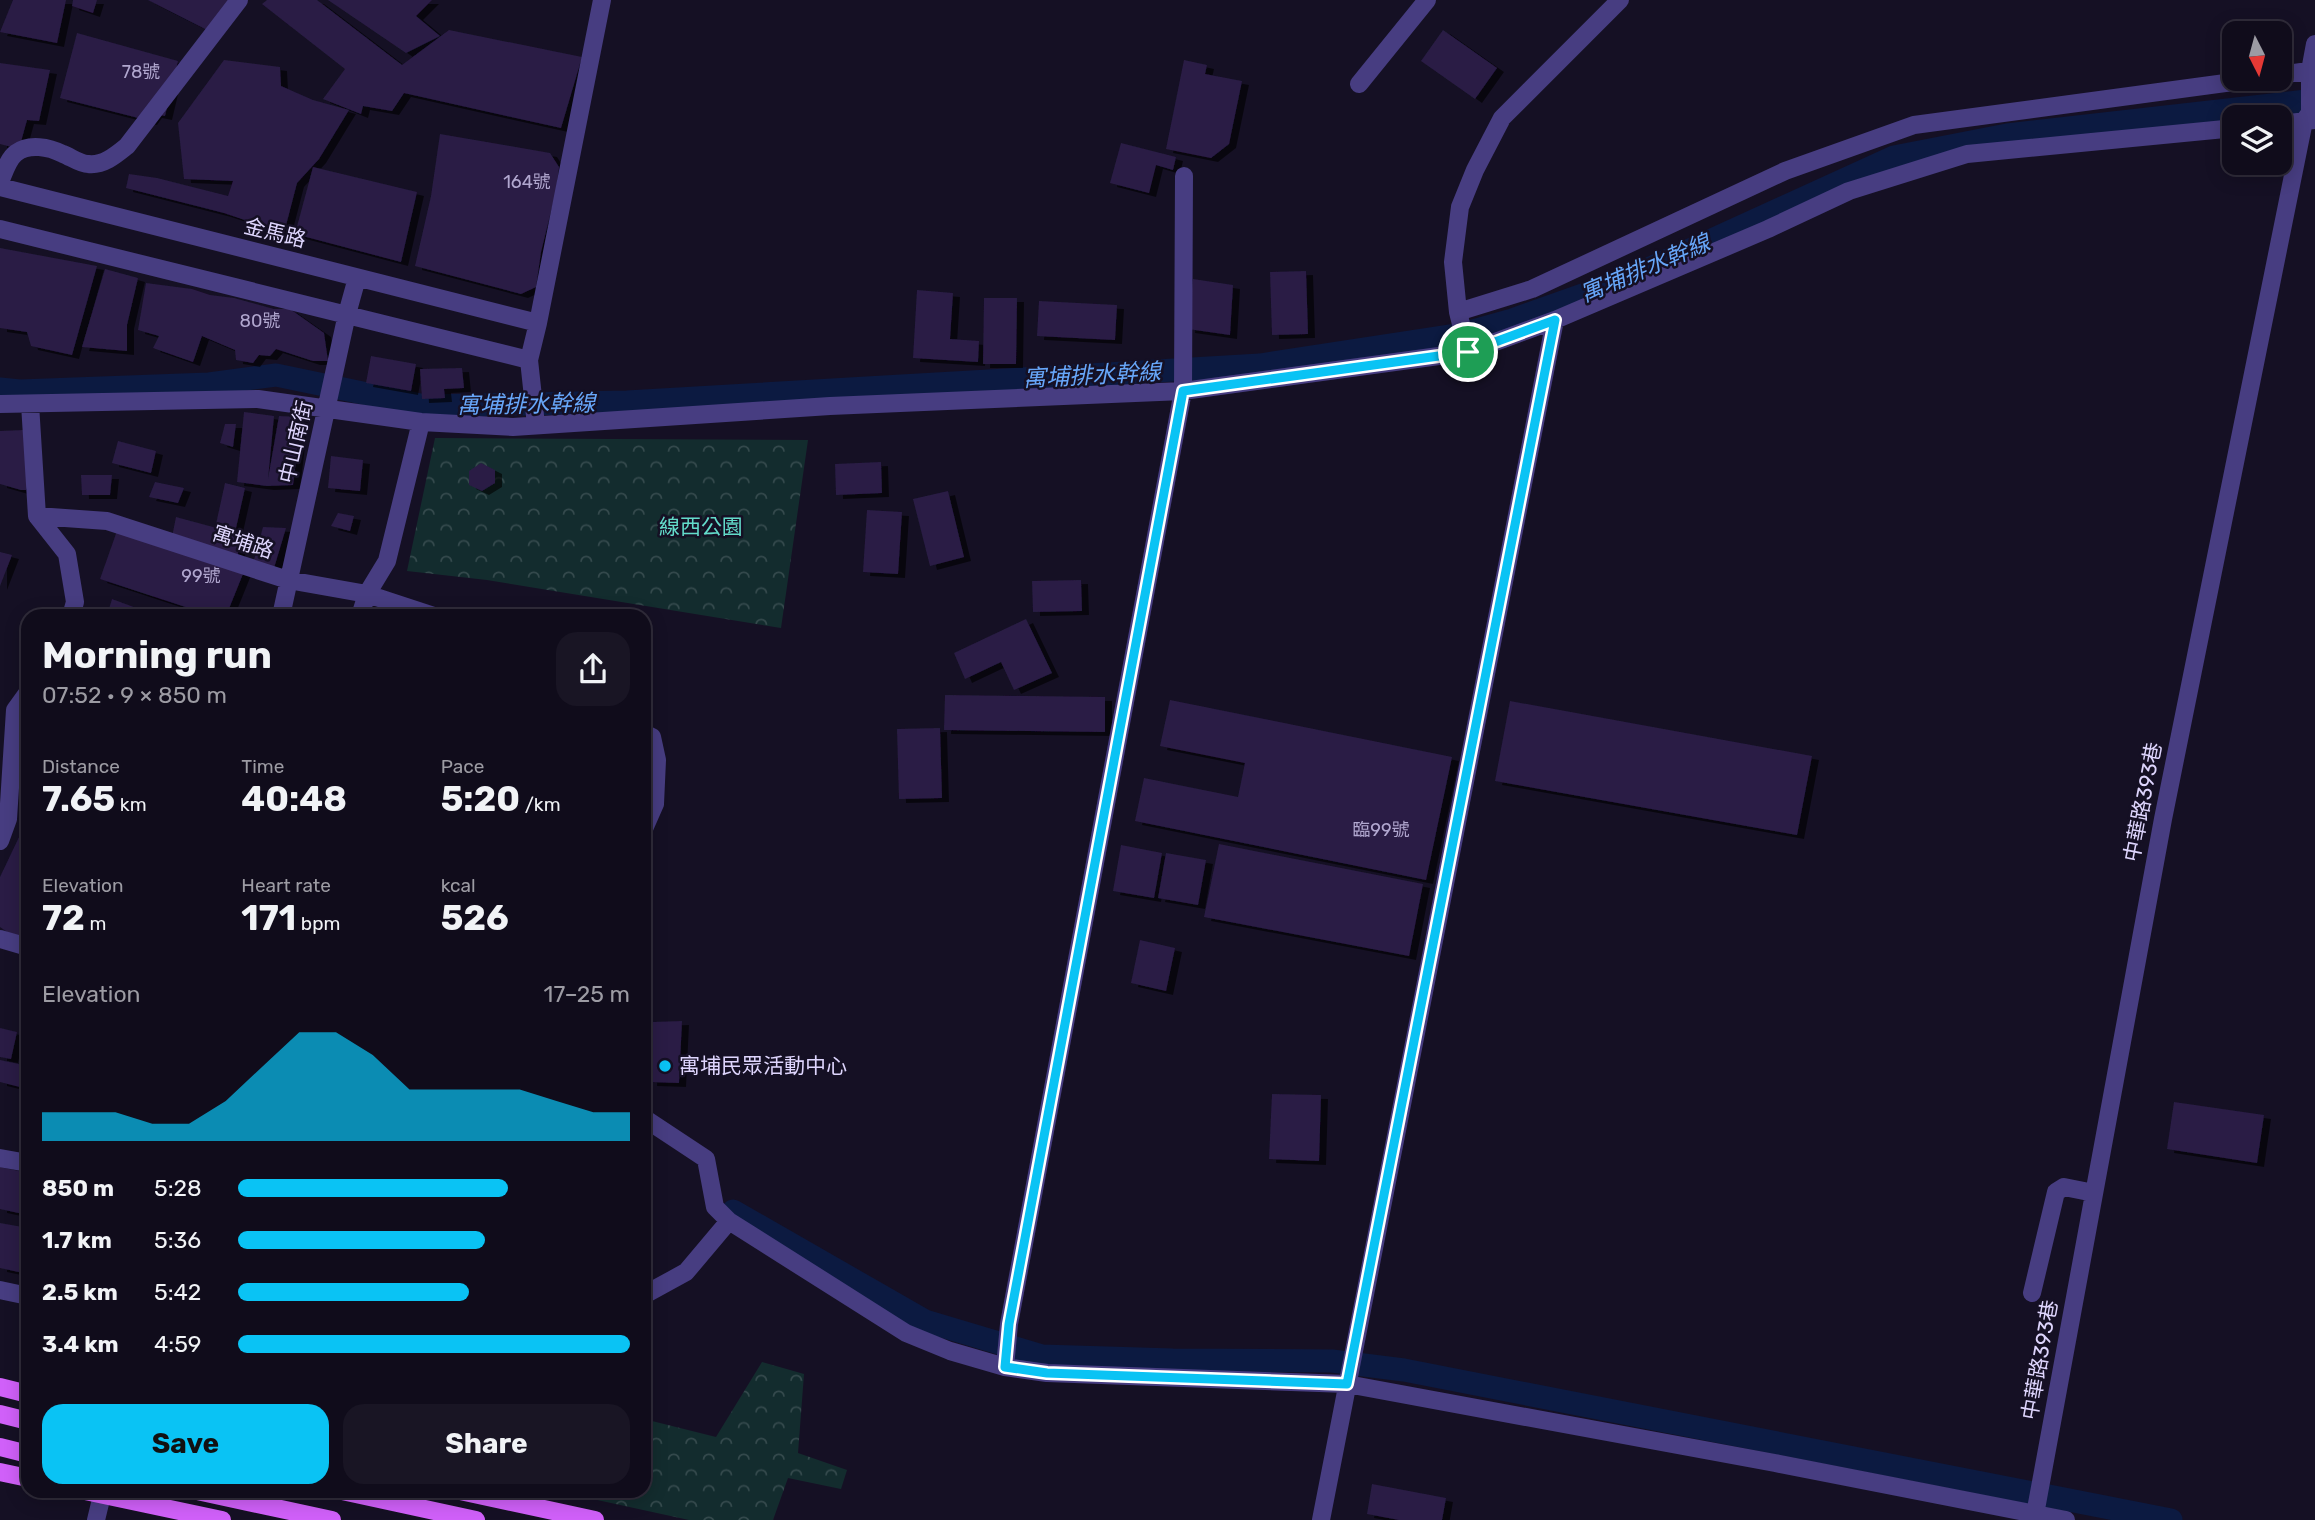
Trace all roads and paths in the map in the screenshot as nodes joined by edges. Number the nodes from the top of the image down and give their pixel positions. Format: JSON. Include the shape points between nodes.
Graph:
{"nodes":[{"id":1,"x":239,"y":0,"type":"edge"},
{"id":2,"x":602,"y":0,"type":"edge"},
{"id":3,"x":1427,"y":0,"type":"edge"},
{"id":4,"x":1619,"y":0,"type":"edge"},
{"id":5,"x":2315,"y":44,"type":"edge"},
{"id":6,"x":2312,"y":71,"type":"edge"},
{"id":7,"x":2292,"y":74,"type":"edge"},
{"id":8,"x":2222,"y":83,"type":"edge"},
{"id":9,"x":1359,"y":84,"type":"dead end"},
{"id":10,"x":2310,"y":118,"type":"edge"},
{"id":11,"x":2292,"y":122,"type":"edge"},
{"id":12,"x":2222,"y":129,"type":"edge"},
{"id":13,"x":1184,"y":176,"type":"dead end"},
{"id":14,"x":0,"y":184,"type":"edge"},
{"id":15,"x":0,"y":229,"type":"edge"},
{"id":16,"x":357,"y":278,"type":"junction"},
{"id":17,"x":1458,"y":312,"type":"junction"},
{"id":18,"x":347,"y":314,"type":"junction"},
{"id":19,"x":1555,"y":320,"type":"junction"},
{"id":20,"x":538,"y":323,"type":"junction"},
{"id":21,"x":1468,"y":352,"type":"junction"},
{"id":22,"x":529,"y":360,"type":"junction"},
{"id":23,"x":1183,"y":391,"type":"junction"},
{"id":24,"x":0,"y":404,"type":"edge"},
{"id":25,"x":30,"y":404,"type":"junction"},
{"id":26,"x":327,"y":409,"type":"junction"},
{"id":27,"x":421,"y":422,"type":"junction"},
{"id":28,"x":536,"y":425,"type":"junction"},
{"id":29,"x":37,"y":516,"type":"junction"},
{"id":30,"x":288,"y":580,"type":"junction"},
{"id":31,"x":367,"y":594,"type":"junction"},
{"id":32,"x":73,"y":609,"type":"edge"},
{"id":33,"x":282,"y":609,"type":"edge"},
{"id":34,"x":362,"y":609,"type":"edge"},
{"id":35,"x":413,"y":609,"type":"edge"},
{"id":36,"x":21,"y":702,"type":"edge"},
{"id":37,"x":651,"y":736,"type":"edge"},
{"id":38,"x":651,"y":813,"type":"edge"},
{"id":39,"x":0,"y":841,"type":"edge"},
{"id":40,"x":0,"y":939,"type":"edge"},
{"id":41,"x":21,"y":945,"type":"edge"},
{"id":42,"x":651,"y":1123,"type":"edge"},
{"id":43,"x":0,"y":1158,"type":"edge"},
{"id":44,"x":21,"y":1162,"type":"edge"},
{"id":45,"x":2094,"y":1193,"type":"junction"},
{"id":46,"x":729,"y":1221,"type":"junction"},
{"id":47,"x":0,"y":1290,"type":"edge"},
{"id":48,"x":651,"y":1291,"type":"edge"},
{"id":49,"x":2032,"y":1293,"type":"dead end"},
{"id":50,"x":21,"y":1294,"type":"edge"},
{"id":51,"x":1005,"y":1367,"type":"junction"},
{"id":52,"x":1347,"y":1384,"type":"junction"},
{"id":53,"x":0,"y":1387,"type":"edge"},
{"id":54,"x":21,"y":1392,"type":"edge"},
{"id":55,"x":0,"y":1414,"type":"edge"},
{"id":56,"x":21,"y":1418,"type":"edge"},
{"id":57,"x":0,"y":1447,"type":"edge"},
{"id":58,"x":21,"y":1452,"type":"edge"},
{"id":59,"x":0,"y":1472,"type":"edge"},
{"id":60,"x":21,"y":1476,"type":"edge"},
{"id":61,"x":97,"y":1498,"type":"edge"},
{"id":62,"x":124,"y":1498,"type":"edge"},
{"id":63,"x":230,"y":1498,"type":"edge"},
{"id":64,"x":374,"y":1498,"type":"edge"},
{"id":65,"x":480,"y":1498,"type":"edge"},
{"id":66,"x":502,"y":1498,"type":"edge"},
{"id":67,"x":2034,"y":1517,"type":"edge"},
{"id":68,"x":96,"y":1520,"type":"edge"},
{"id":69,"x":222,"y":1520,"type":"edge"},
{"id":70,"x":332,"y":1520,"type":"edge"},
{"id":71,"x":476,"y":1520,"type":"edge"},
{"id":72,"x":595,"y":1520,"type":"edge"},
{"id":73,"x":1321,"y":1520,"type":"edge"},
{"id":74,"x":2066,"y":1520,"type":"edge"}],
"edges":[{"from":1,"to":14,"type":"street","via":[[127,146],[112,158],[85,164],[43,147],[25,149],[11,158]]},
{"from":2,"to":20,"type":"street"},
{"from":3,"to":9,"type":"street"},
{"from":4,"to":17,"type":"street","via":[[1502,118],[1475,170],[1460,207],[1453,262]]},
{"from":5,"to":6,"type":"street","name":"中華路393巷"},
{"from":6,"to":7,"type":"street"},
{"from":6,"to":10,"type":"street","name":"中華路393巷"},
{"from":8,"to":17,"type":"street","via":[[1914,125],[1784,171],[1532,289]]},
{"from":10,"to":11,"type":"street"},
{"from":10,"to":45,"type":"street","name":"中華路393巷","via":[[2163,818]]},
{"from":12,"to":19,"type":"street","via":[[1967,154],[1849,191]]},
{"from":13,"to":23,"type":"street"},
{"from":14,"to":16,"type":"street","name":"金馬路"},
{"from":15,"to":18,"type":"street"},
{"from":16,"to":18,"type":"street","name":"中山南街"},
{"from":16,"to":20,"type":"street","name":"金馬路"},
{"from":17,"to":21,"type":"street"},
{"from":18,"to":22,"type":"street"},
{"from":18,"to":26,"type":"street","name":"中山南街"},
{"from":19,"to":21,"type":"street"},
{"from":19,"to":52,"type":"street"},
{"from":20,"to":22,"type":"street"},
{"from":21,"to":23,"type":"street"},
{"from":22,"to":28,"type":"street"},
{"from":23,"to":28,"type":"street","via":[[830,406]]},
{"from":23,"to":51,"type":"street","via":[[1009,1324]]},
{"from":24,"to":25,"type":"street"},
{"from":25,"to":26,"type":"street","via":[[258,399]]},
{"from":25,"to":29,"type":"street"},
{"from":26,"to":27,"type":"street"},
{"from":26,"to":30,"type":"street","name":"中山南街"},
{"from":27,"to":28,"type":"street"},
{"from":27,"to":31,"type":"street","via":[[387,561]]},
{"from":29,"to":30,"type":"street","name":"寓埔路","via":[[107,522]]},
{"from":29,"to":32,"type":"street","via":[[66,554]]},
{"from":30,"to":31,"type":"street","name":"寓埔路"},
{"from":30,"to":33,"type":"street","name":"中山南街"},
{"from":31,"to":34,"type":"street"},
{"from":31,"to":35,"type":"street","name":"寓埔路"},
{"from":36,"to":39,"type":"street","via":[[15,710],[8,819]]},
{"from":37,"to":38,"type":"street","via":[[657,760]]},
{"from":40,"to":41,"type":"street"},
{"from":42,"to":46,"type":"street","via":[[706,1159],[715,1207]]},
{"from":43,"to":44,"type":"street"},
{"from":45,"to":49,"type":"street","via":[[2064,1187],[2056,1192]]},
{"from":45,"to":67,"type":"street","name":"中華路393巷"},
{"from":46,"to":48,"type":"street","via":[[686,1272]]},
{"from":46,"to":51,"type":"street","via":[[906,1333]]},
{"from":47,"to":50,"type":"street"},
{"from":51,"to":52,"type":"street","via":[[1047,1373]]},
{"from":52,"to":67,"type":"street","via":[[1762,1460]]},
{"from":52,"to":73,"type":"street"},
{"from":53,"to":54,"type":"main road"},
{"from":55,"to":56,"type":"main road"},
{"from":57,"to":58,"type":"main road"},
{"from":59,"to":60,"type":"main road"},
{"from":61,"to":68,"type":"street"},
{"from":62,"to":69,"type":"main road"},
{"from":63,"to":70,"type":"main road"},
{"from":64,"to":71,"type":"main road"},
{"from":65,"to":71,"type":"street"},
{"from":66,"to":72,"type":"main road"},
{"from":67,"to":74,"type":"street"}]}
